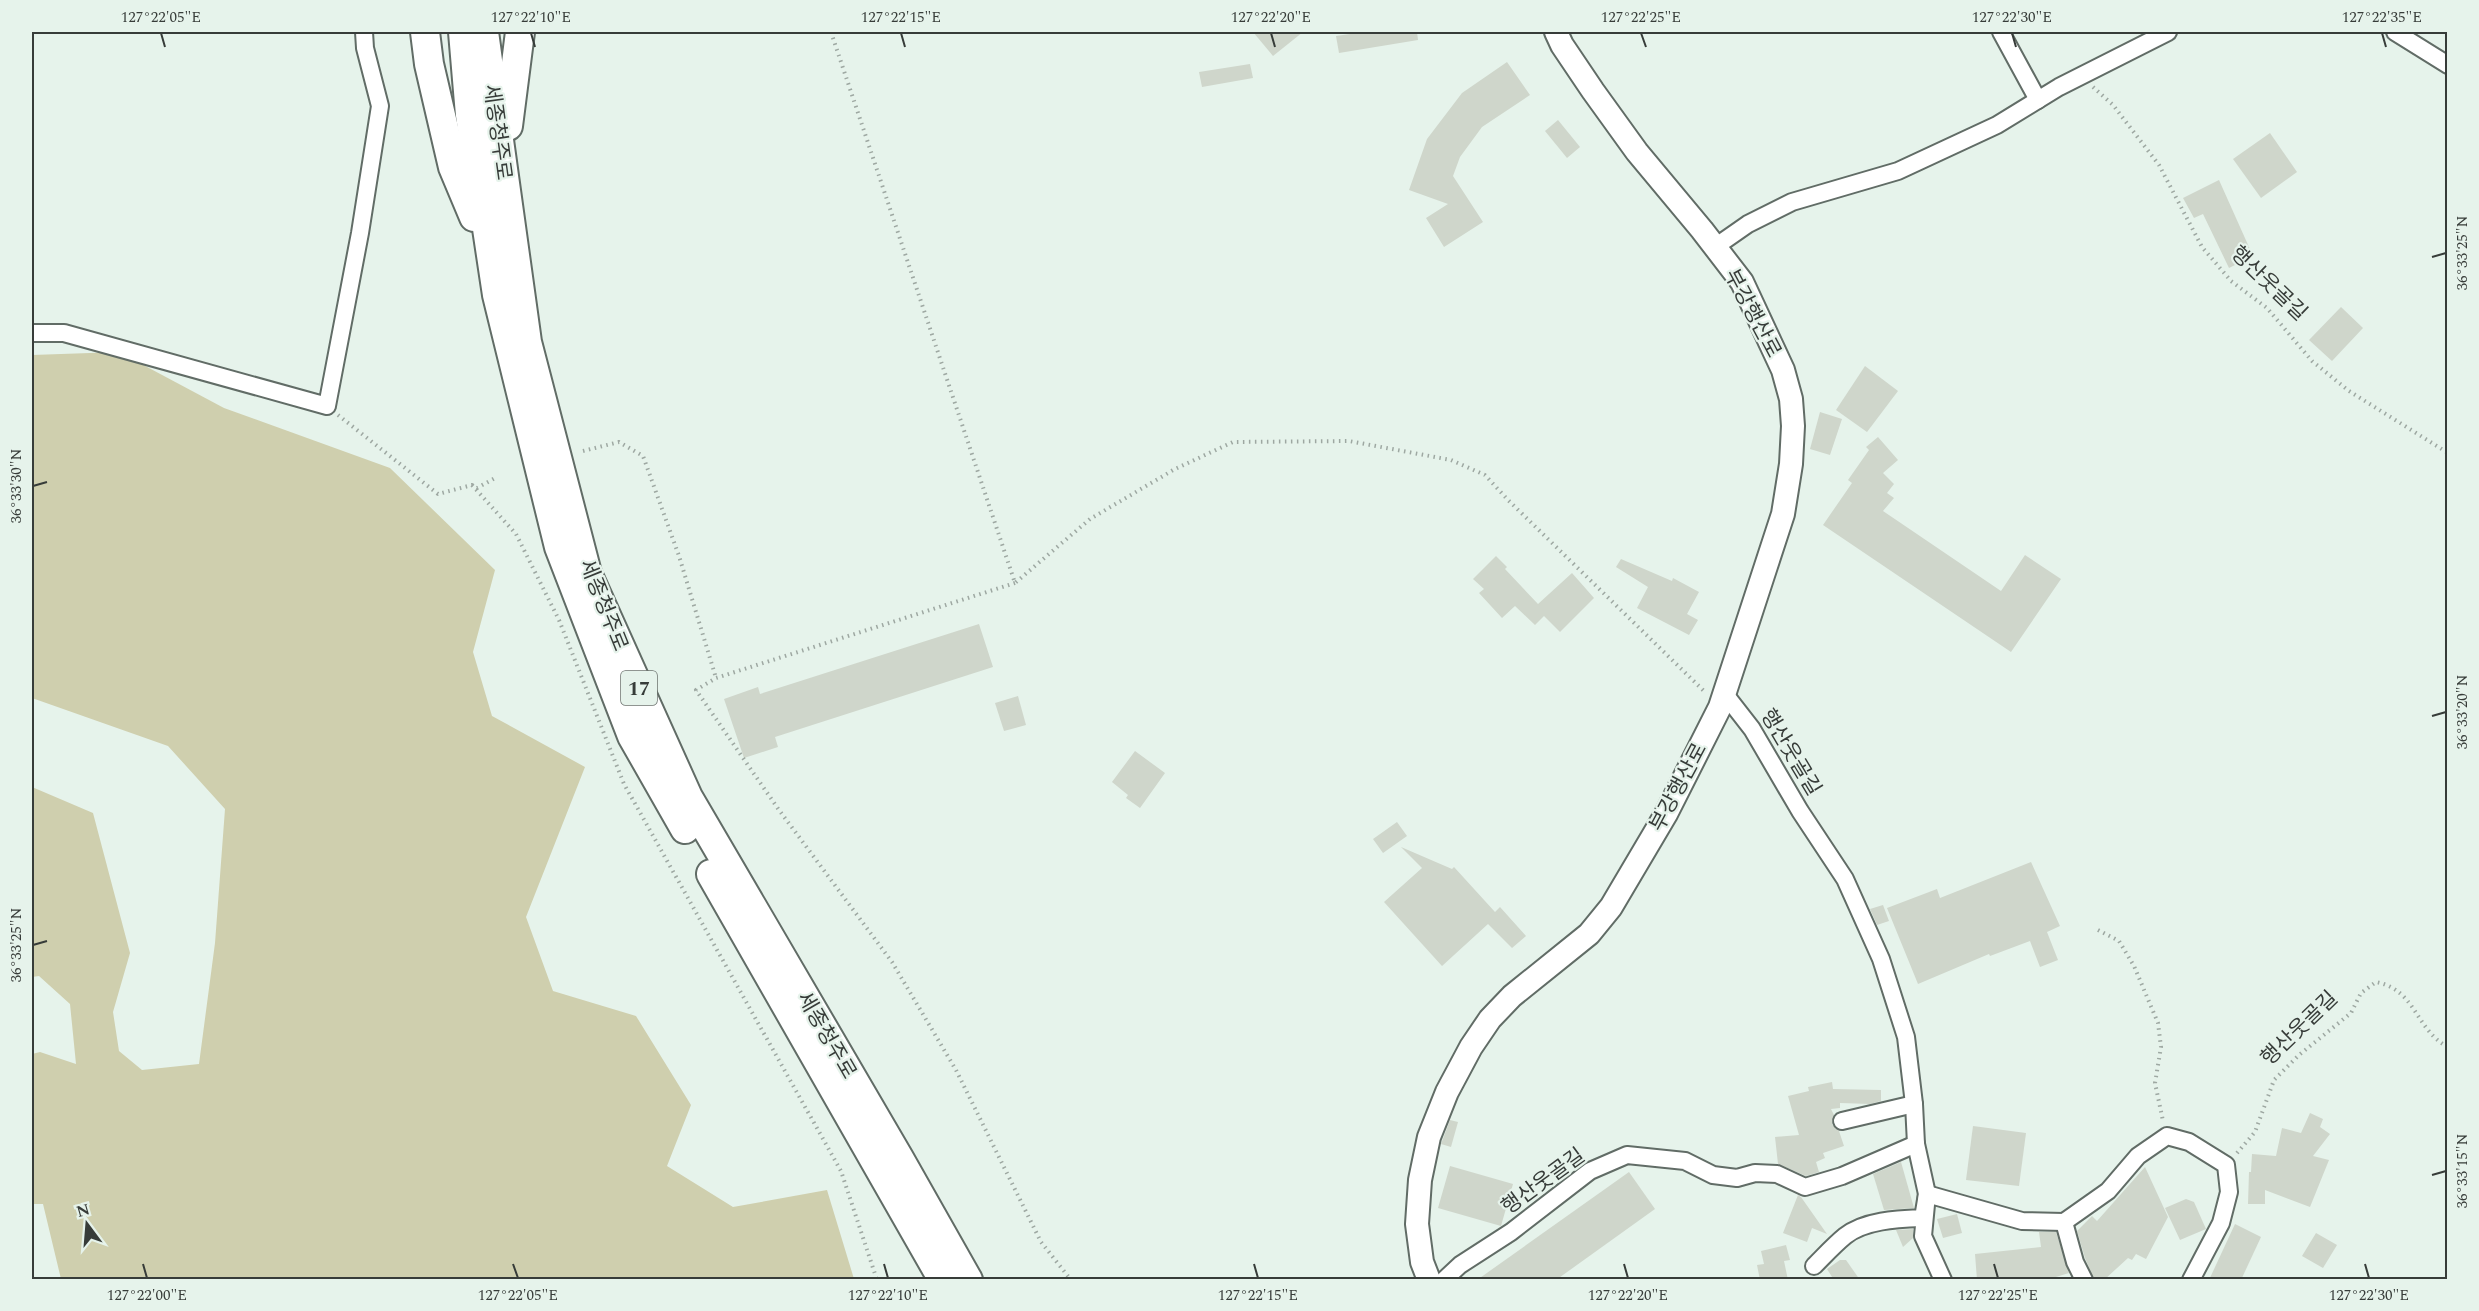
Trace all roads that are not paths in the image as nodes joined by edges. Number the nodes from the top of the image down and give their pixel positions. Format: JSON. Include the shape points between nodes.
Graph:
{"nodes":[{"id":1,"x":364,"y":32,"type":"edge"},
{"id":2,"x":425,"y":32,"type":"edge"},
{"id":3,"x":463,"y":32,"type":"edge"},
{"id":4,"x":484,"y":32,"type":"edge"},
{"id":5,"x":520,"y":32,"type":"edge"},
{"id":6,"x":1556,"y":32,"type":"edge"},
{"id":7,"x":2001,"y":32,"type":"edge"},
{"id":8,"x":2168,"y":32,"type":"edge"},
{"id":9,"x":2395,"y":32,"type":"edge"},
{"id":10,"x":2448,"y":65,"type":"edge"},
{"id":11,"x":2038,"y":100,"type":"junction"},
{"id":12,"x":503,"y":163,"type":"junction"},
{"id":13,"x":1715,"y":247,"type":"junction"},
{"id":14,"x":491,"y":257,"type":"junction"},
{"id":15,"x":32,"y":333,"type":"edge"},
{"id":16,"x":1722,"y":700,"type":"junction"},
{"id":17,"x":1914,"y":1104,"type":"junction"},
{"id":18,"x":1842,"y":1121,"type":"dead end"},
{"id":19,"x":1916,"y":1144,"type":"junction"},
{"id":20,"x":1927,"y":1194,"type":"junction"},
{"id":21,"x":1923,"y":1218,"type":"junction"},
{"id":22,"x":2064,"y":1222,"type":"junction"},
{"id":23,"x":1814,"y":1266,"type":"dead end"},
{"id":24,"x":943,"y":1280,"type":"edge"},
{"id":25,"x":968,"y":1280,"type":"edge"},
{"id":26,"x":1429,"y":1280,"type":"edge"},
{"id":27,"x":1444,"y":1280,"type":"edge"},
{"id":28,"x":1943,"y":1280,"type":"edge"},
{"id":29,"x":2084,"y":1280,"type":"edge"},
{"id":30,"x":2191,"y":1280,"type":"edge"}],
"edges":[{"from":1,"to":15,"type":"street","via":[[364,48],[380,106],[327,406],[64,333]]},
{"from":2,"to":14,"type":"highway","via":[[453,167]]},
{"from":3,"to":14,"type":"highway","name":"세종청주로","number":"17","via":[[470,115]]},
{"from":4,"to":12,"type":"highway","name":"세종청주로","number":"17"},
{"from":5,"to":12,"type":"highway"},
{"from":6,"to":13,"type":"street","name":"부강행산로","via":[[1637,152]]},
{"from":7,"to":11,"type":"street"},
{"from":8,"to":11,"type":"street","name":"부강행산로"},
{"from":9,"to":10,"type":"street"},
{"from":11,"to":13,"type":"street","name":"부강행산로","via":[[1997,125],[1898,171],[1792,202],[1748,224]]},
{"from":12,"to":25,"type":"highway","name":"세종청주로","number":"17","via":[[527,342],[587,573],[688,797]]},
{"from":13,"to":16,"type":"street","name":"부강행산로","via":[[1742,282],[1783,370],[1793,426],[1783,514]]},
{"from":14,"to":24,"type":"highway","name":"세종청주로","number":"17","via":[[559,547],[632,736]]},
{"from":16,"to":17,"type":"street","name":"행산웃골길","via":[[1752,729],[1845,879],[1881,959],[1906,1037]]},
{"from":16,"to":26,"type":"street","name":"부강행산로","via":[[1666,814],[1611,907],[1589,934],[1512,996],[1490,1019],[1448,1092],[1429,1137],[1420,1180],[1417,1224],[1422,1262]]},
{"from":17,"to":18,"type":"street"},
{"from":17,"to":19,"type":"street","name":"행산웃골길"},
{"from":19,"to":20,"type":"street","name":"행산웃골길"},
{"from":19,"to":27,"type":"street","name":"행산웃골길","via":[[1842,1176],[1805,1187],[1777,1174],[1755,1173],[1737,1178],[1713,1175],[1685,1161],[1627,1155],[1590,1171]]},
{"from":20,"to":21,"type":"street","name":"행산웃골길"},
{"from":20,"to":22,"type":"street","via":[[2022,1221]]},
{"from":21,"to":23,"type":"street","via":[[1896,1219],[1854,1231]]},
{"from":21,"to":28,"type":"street","name":"행산웃골길","via":[[1923,1236]]},
{"from":22,"to":29,"type":"street"},
{"from":22,"to":30,"type":"street","via":[[2108,1191],[2138,1156],[2167,1136],[2189,1142],[2226,1165],[2229,1192],[2221,1223]]}]}
